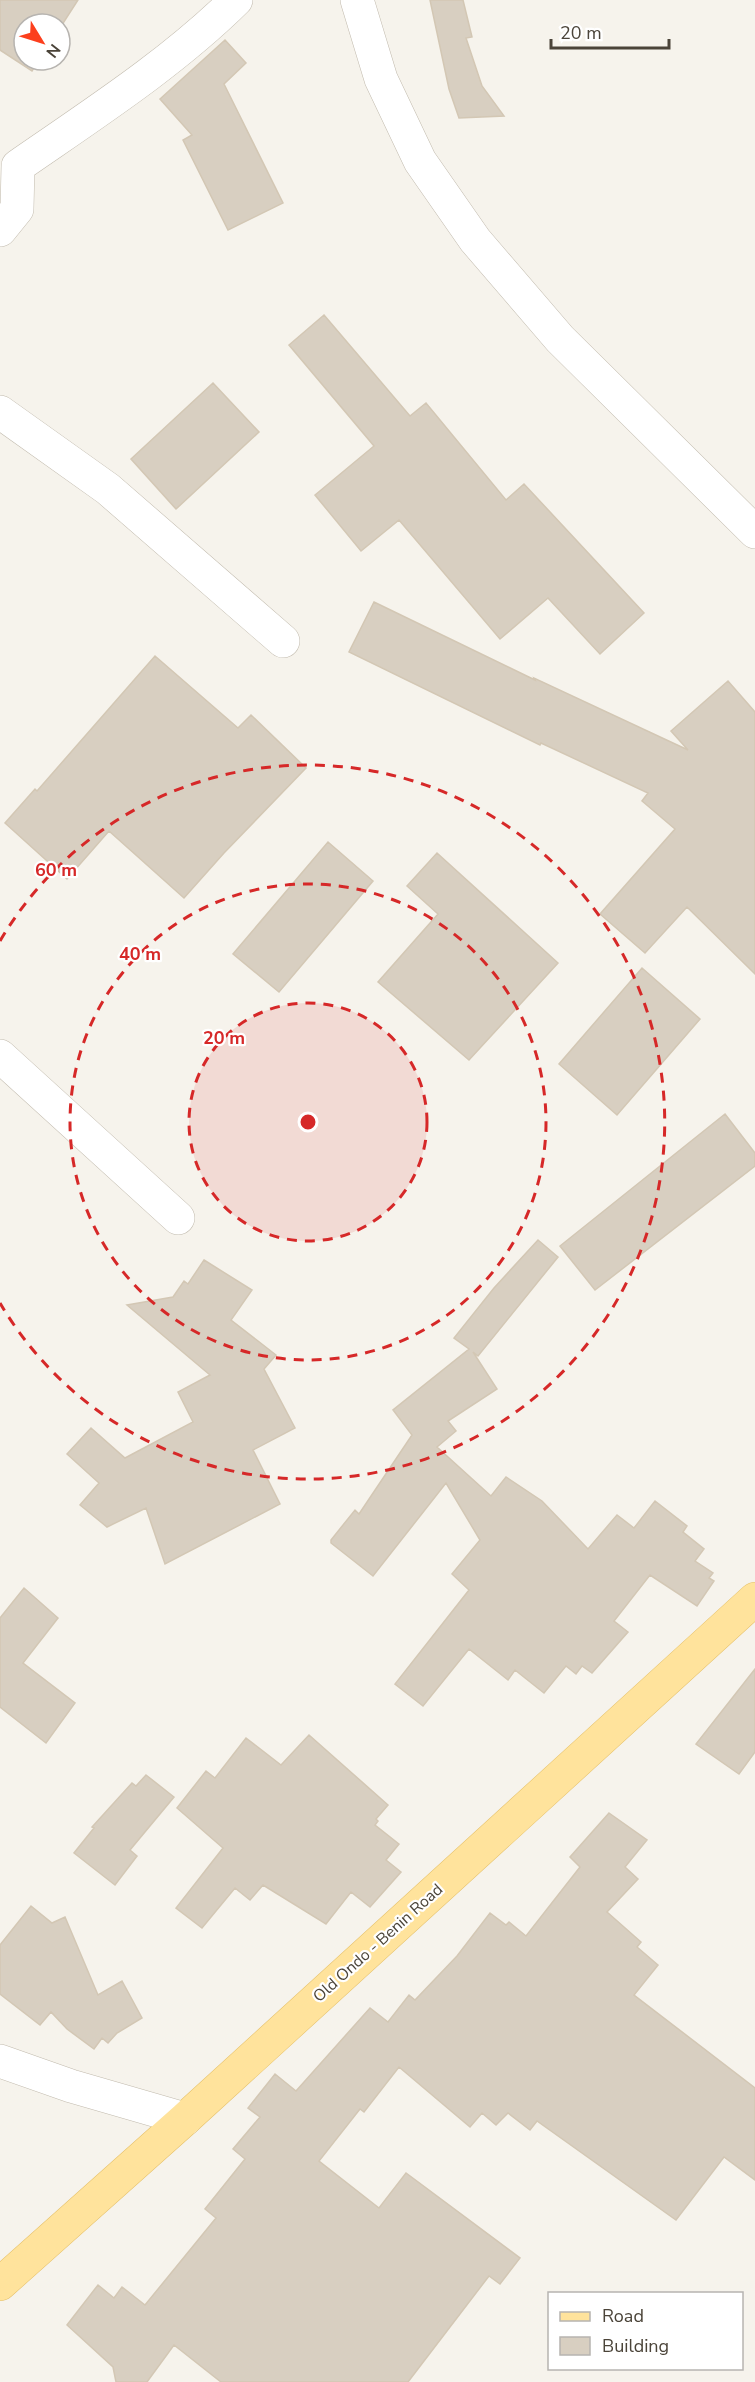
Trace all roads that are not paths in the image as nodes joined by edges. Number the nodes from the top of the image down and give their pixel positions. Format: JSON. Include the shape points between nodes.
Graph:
{"nodes":[{"id":1,"x":236,"y":0,"type":"edge"},
{"id":2,"x":357,"y":0,"type":"edge"},
{"id":3,"x":9,"y":158,"type":"edge"},
{"id":4,"x":0,"y":230,"type":"edge"},
{"id":5,"x":0,"y":412,"type":"edge"},
{"id":6,"x":755,"y":532,"type":"edge"},
{"id":7,"x":283,"y":641,"type":"dead end"},
{"id":8,"x":0,"y":1056,"type":"edge"},
{"id":9,"x":178,"y":1218,"type":"dead end"},
{"id":10,"x":755,"y":1599,"type":"edge"},
{"id":11,"x":0,"y":2061,"type":"edge"},
{"id":12,"x":185,"y":2119,"type":"junction"},
{"id":13,"x":0,"y":2284,"type":"edge"}],
"edges":[{"from":1,"to":3,"type":"street","via":[[168,59]]},
{"from":2,"to":6,"type":"street","via":[[381,79],[420,161],[475,240],[560,339]]},
{"from":3,"to":4,"type":"street","via":[[17,209]]},
{"from":5,"to":7,"type":"street","via":[[108,489]]},
{"from":8,"to":9,"type":"street"},
{"from":10,"to":12,"type":"main road","name":"Old Ondo - Benin Road"},
{"from":11,"to":12,"type":"street"},
{"from":12,"to":13,"type":"main road","name":"Old Ondo - Benin Road"}]}
